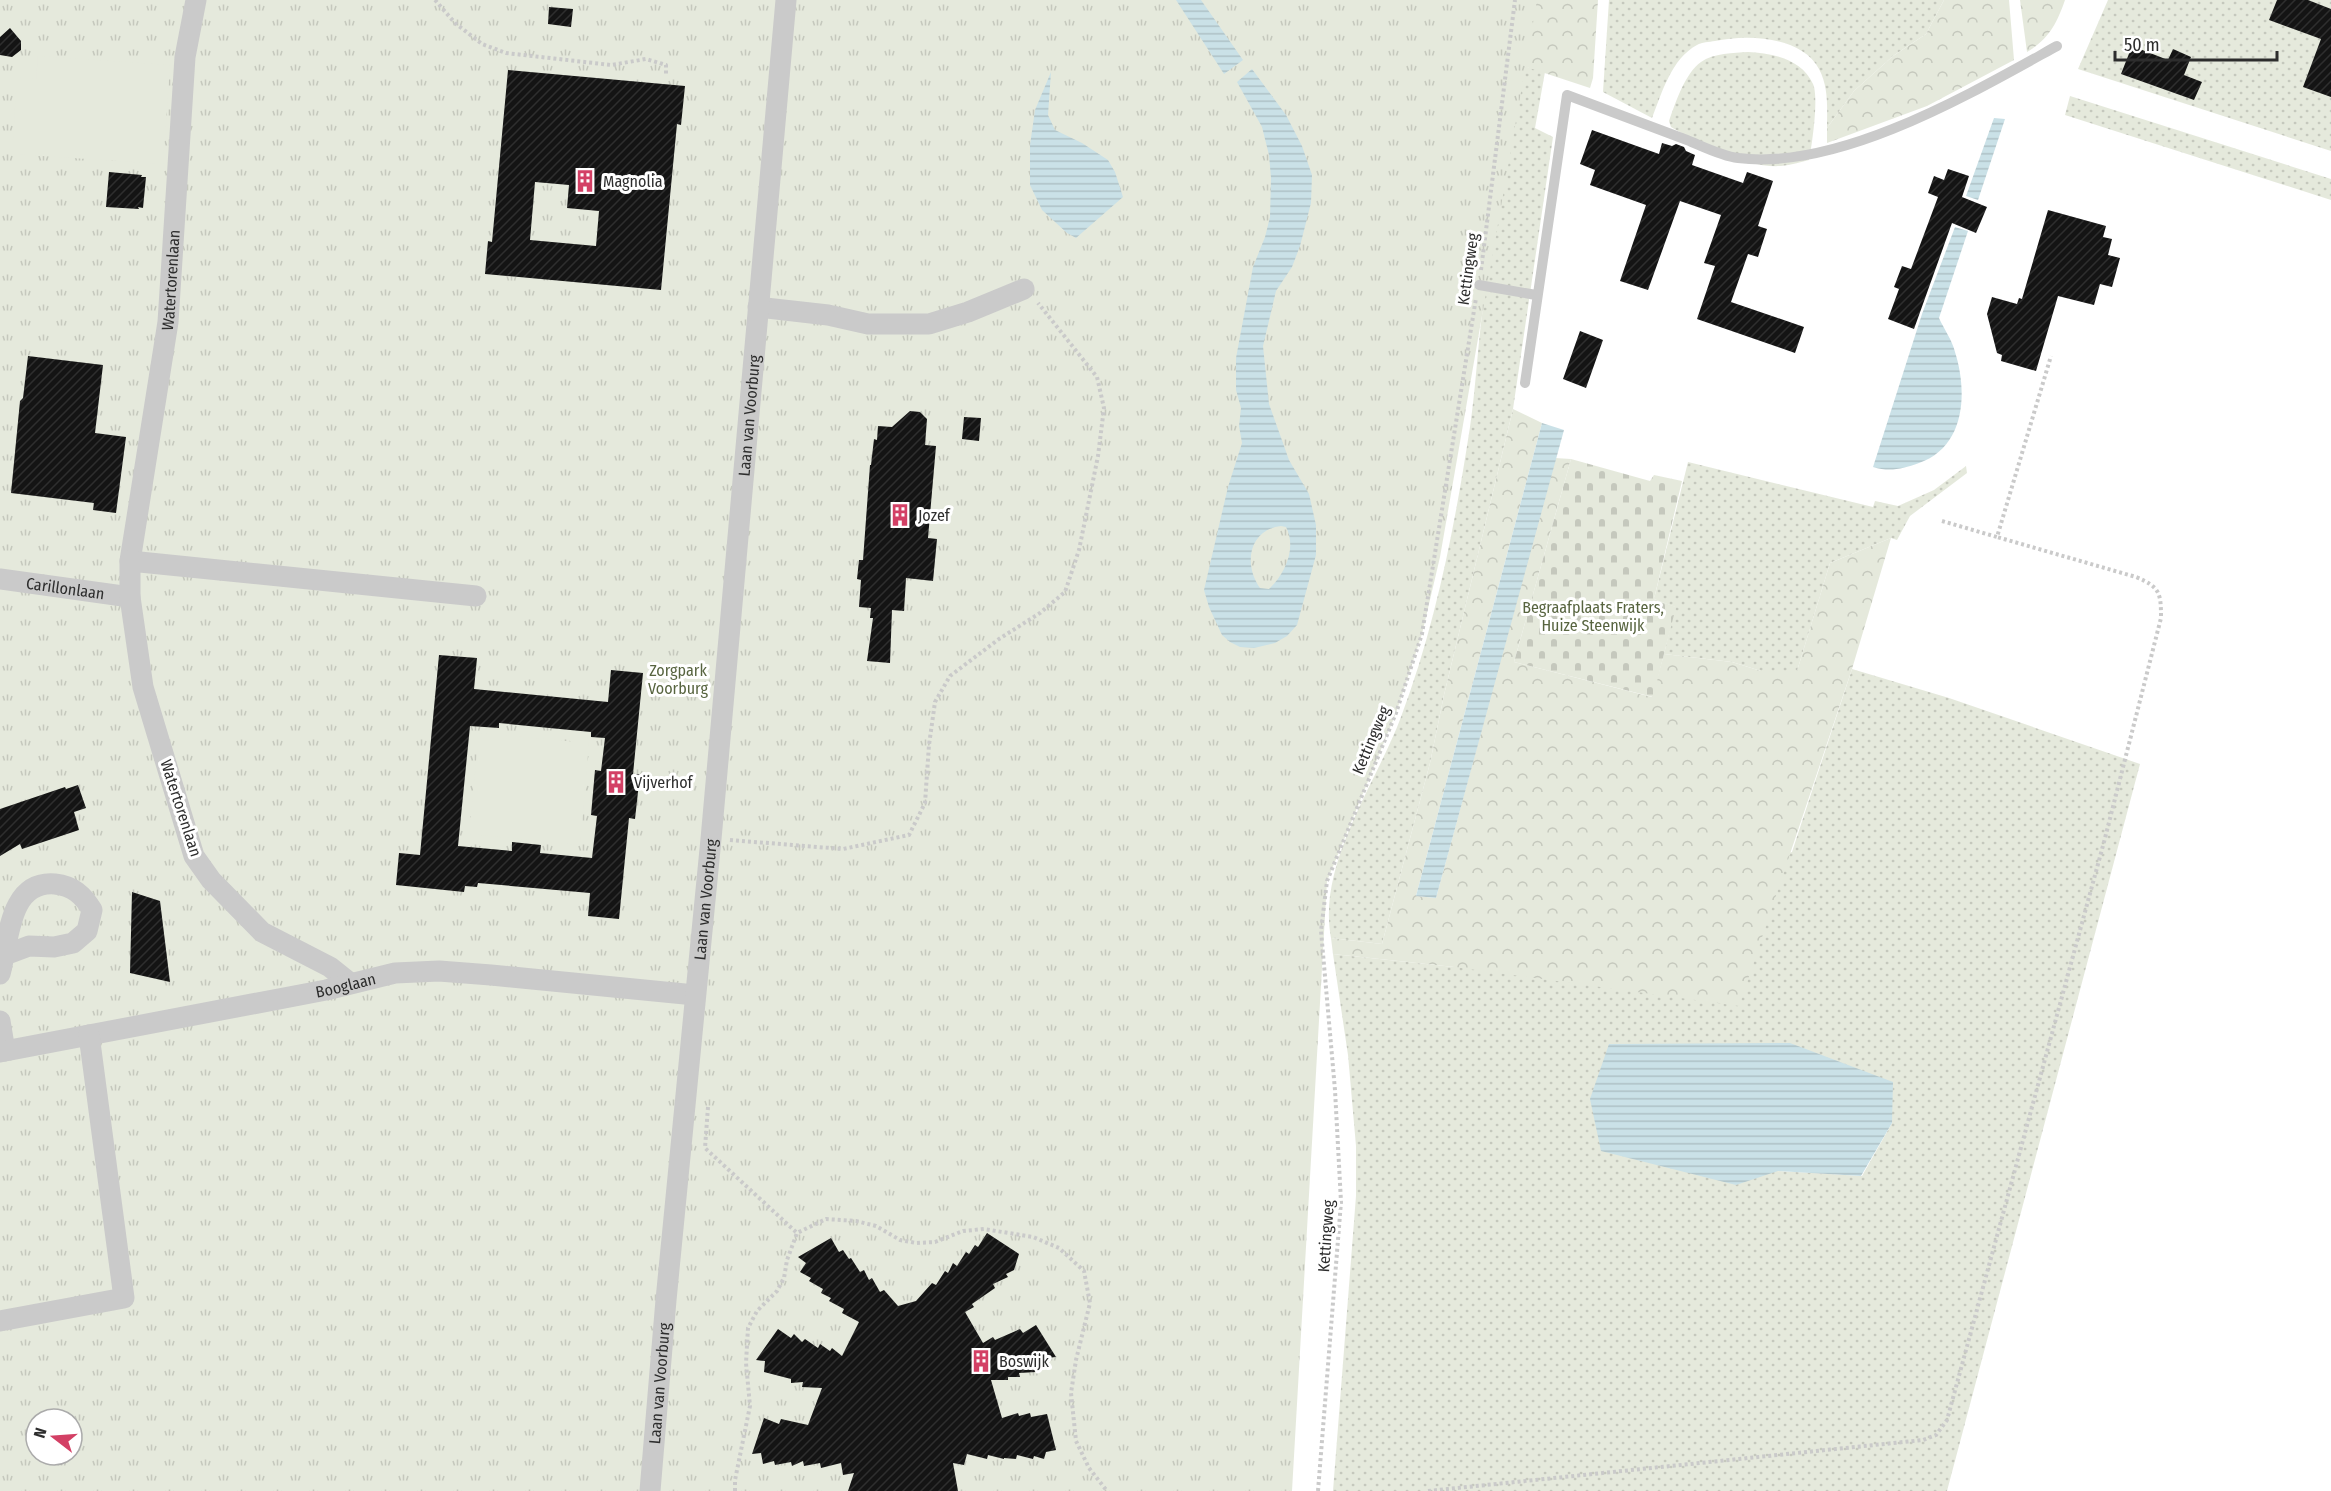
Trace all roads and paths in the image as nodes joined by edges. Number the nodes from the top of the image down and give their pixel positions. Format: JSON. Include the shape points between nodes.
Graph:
{"nodes":[{"id":1,"x":196,"y":0,"type":"edge"},
{"id":2,"x":435,"y":0,"type":"edge"},
{"id":3,"x":786,"y":0,"type":"edge"},
{"id":4,"x":1515,"y":0,"type":"edge"},
{"id":5,"x":2056,"y":46,"type":"dead end"},
{"id":6,"x":666,"y":75,"type":"dead end"},
{"id":7,"x":1479,"y":285,"type":"junction"},
{"id":8,"x":1024,"y":289,"type":"joint"},
{"id":9,"x":1536,"y":295,"type":"junction"},
{"id":10,"x":758,"y":307,"type":"junction"},
{"id":11,"x":2051,"y":356,"type":"dead end"},
{"id":12,"x":1525,"y":383,"type":"dead end"},
{"id":13,"x":1942,"y":521,"type":"dead end"},
{"id":14,"x":1997,"y":537,"type":"junction"},
{"id":15,"x":130,"y":561,"type":"junction"},
{"id":16,"x":0,"y":579,"type":"edge"},
{"id":17,"x":476,"y":596,"type":"dead end"},
{"id":18,"x":130,"y":597,"type":"junction"},
{"id":19,"x":711,"y":839,"type":"junction"},
{"id":20,"x":350,"y":983,"type":"junction"},
{"id":21,"x":695,"y":995,"type":"junction"},
{"id":22,"x":0,"y":1021,"type":"edge"},
{"id":23,"x":89,"y":1035,"type":"junction"},
{"id":24,"x":2,"y":1051,"type":"edge"},
{"id":25,"x":709,"y":1101,"type":"dead end"},
{"id":26,"x":797,"y":1233,"type":"junction"},
{"id":27,"x":0,"y":1321,"type":"edge"},
{"id":28,"x":650,"y":1491,"type":"edge"},
{"id":29,"x":735,"y":1491,"type":"edge"},
{"id":30,"x":1107,"y":1491,"type":"edge"},
{"id":31,"x":1318,"y":1491,"type":"edge"},
{"id":32,"x":1428,"y":1491,"type":"edge"}],
"edges":[{"from":1,"to":15,"type":"street","name":"Watertorenlaan","via":[[185,57],[168,322]]},
{"from":2,"to":6,"type":"path","via":[[455,23],[482,44],[506,53],[611,65],[646,59],[666,65]]},
{"from":3,"to":10,"type":"street","name":"Laan van Voorburg"},
{"from":4,"to":7,"type":"path","name":"Kettingweg"},
{"from":5,"to":9,"type":"lane","via":[[1931,112],[1875,135],[1823,152],[1780,159],[1736,158],[1567,95]]},
{"from":7,"to":9,"type":"lane"},
{"from":7,"to":31,"type":"path","name":"Kettingweg","via":[[1422,634],[1396,713],[1327,881],[1321,931],[1341,1202]]},
{"from":8,"to":10,"type":"street","via":[[929,324],[868,324]]},
{"from":8,"to":19,"type":"path","via":[[1047,311],[1097,377],[1104,408],[1079,550],[1065,592],[950,676],[936,702],[925,803],[909,835],[843,849]]},
{"from":9,"to":12,"type":"lane"},
{"from":10,"to":19,"type":"street","name":"Laan van Voorburg"},
{"from":11,"to":14,"type":"path"},
{"from":13,"to":14,"type":"path"},
{"from":14,"to":32,"type":"path","via":[[2153,584],[2161,598],[2161,618],[1947,1420],[1936,1434],[1923,1440]]},
{"from":15,"to":17,"type":"street"},
{"from":15,"to":18,"type":"street","name":"Watertorenlaan"},
{"from":16,"to":18,"type":"street","name":"Carillonlaan"},
{"from":18,"to":20,"type":"street","name":"Watertorenlaan","via":[[143,687],[194,856],[211,880],[262,932],[330,967]]},
{"from":19,"to":21,"type":"street","name":"Laan van Voorburg"},
{"from":20,"to":21,"type":"street","name":"Booglaan","via":[[395,973],[439,971]]},
{"from":20,"to":23,"type":"street","name":"Booglaan"},
{"from":21,"to":28,"type":"street","name":"Laan van Voorburg"},
{"from":22,"to":24,"type":"street"},
{"from":23,"to":24,"type":"street","name":"Booglaan"},
{"from":23,"to":27,"type":"street","via":[[124,1298]]},
{"from":25,"to":26,"type":"path","via":[[705,1148]]},
{"from":26,"to":29,"type":"path","via":[[784,1278],[748,1328],[750,1406]]},
{"from":26,"to":30,"type":"path","via":[[826,1219],[876,1226],[900,1240],[916,1243],[984,1229],[1032,1237],[1059,1248],[1084,1271],[1090,1303],[1071,1393],[1076,1441],[1089,1468]]}]}
